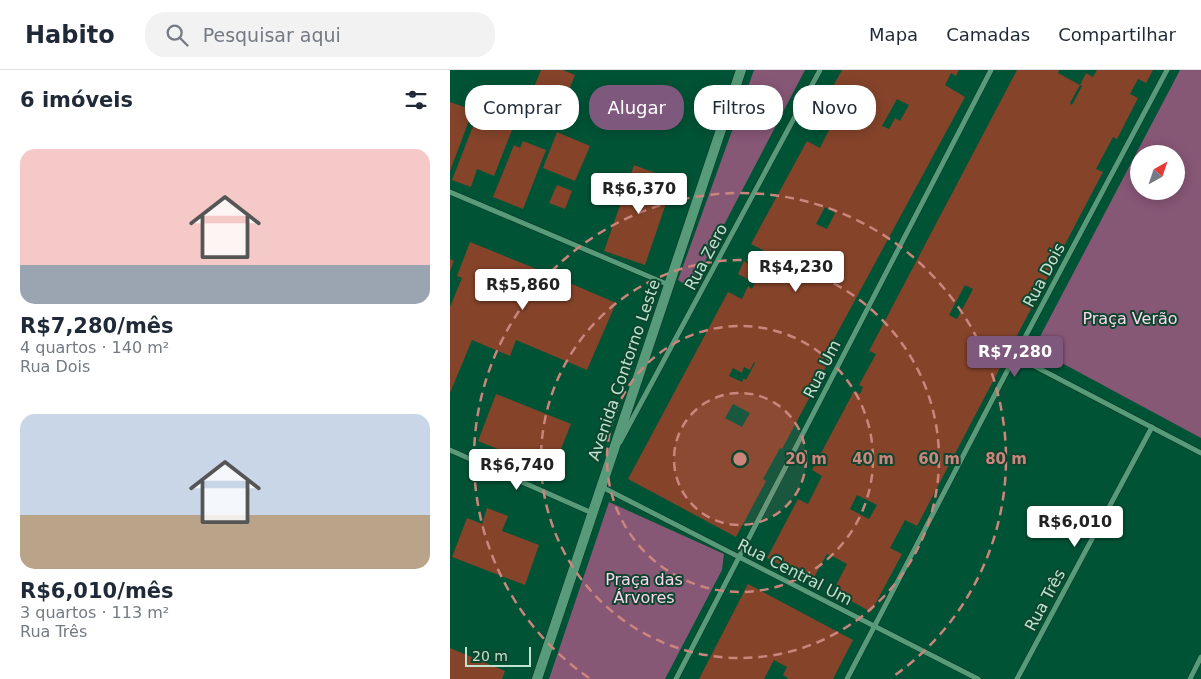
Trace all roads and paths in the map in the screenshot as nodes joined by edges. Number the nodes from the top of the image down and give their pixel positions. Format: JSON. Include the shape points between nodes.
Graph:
{"nodes":[{"id":1,"x":740,"y":70,"type":"edge"},
{"id":2,"x":820,"y":70,"type":"edge"},
{"id":3,"x":991,"y":70,"type":"edge"},
{"id":4,"x":1167,"y":70,"type":"edge"},
{"id":5,"x":450,"y":192,"type":"edge"},
{"id":6,"x":669,"y":285,"type":"junction"},
{"id":7,"x":1015,"y":356,"type":"junction"},
{"id":8,"x":1152,"y":427,"type":"junction"},
{"id":9,"x":450,"y":450,"type":"edge"},
{"id":10,"x":1201,"y":452,"type":"edge"},
{"id":11,"x":612,"y":455,"type":"junction"},
{"id":12,"x":601,"y":486,"type":"junction"},
{"id":13,"x":592,"y":513,"type":"junction"},
{"id":14,"x":739,"y":557,"type":"junction"},
{"id":15,"x":874,"y":626,"type":"junction"},
{"id":16,"x":1201,"y":657,"type":"edge"},
{"id":17,"x":536,"y":679,"type":"edge"},
{"id":18,"x":676,"y":679,"type":"edge"},
{"id":19,"x":847,"y":679,"type":"edge"},
{"id":20,"x":978,"y":679,"type":"edge"},
{"id":21,"x":1017,"y":679,"type":"edge"},
{"id":22,"x":1190,"y":679,"type":"edge"}],
"edges":[{"from":1,"to":6,"type":"main road","name":"Avenida Contorno Leste"},
{"from":2,"to":11,"type":"street","name":"Rua Zero"},
{"from":3,"to":14,"type":"street","name":"Rua Um"},
{"from":4,"to":7,"type":"street","name":"Rua Dois"},
{"from":5,"to":6,"type":"street"},
{"from":6,"to":11,"type":"main road","name":"Avenida Contorno Leste"},
{"from":7,"to":8,"type":"street"},
{"from":7,"to":15,"type":"street","name":"Rua Dois"},
{"from":8,"to":10,"type":"street"},
{"from":8,"to":21,"type":"street","name":"Rua Três"},
{"from":9,"to":13,"type":"street"},
{"from":11,"to":12,"type":"main road","name":"Avenida Contorno Leste"},
{"from":12,"to":13,"type":"main road","name":"Avenida Contorno Leste"},
{"from":12,"to":14,"type":"street","name":"Rua Central Um"},
{"from":13,"to":17,"type":"main road","name":"Avenida Contorno Leste"},
{"from":14,"to":15,"type":"street","name":"Rua Central Um"},
{"from":14,"to":18,"type":"street","name":"Rua Um"},
{"from":15,"to":19,"type":"street","name":"Rua Dois"},
{"from":15,"to":20,"type":"street","name":"Rua Central Um"},
{"from":16,"to":22,"type":"street"}]}
